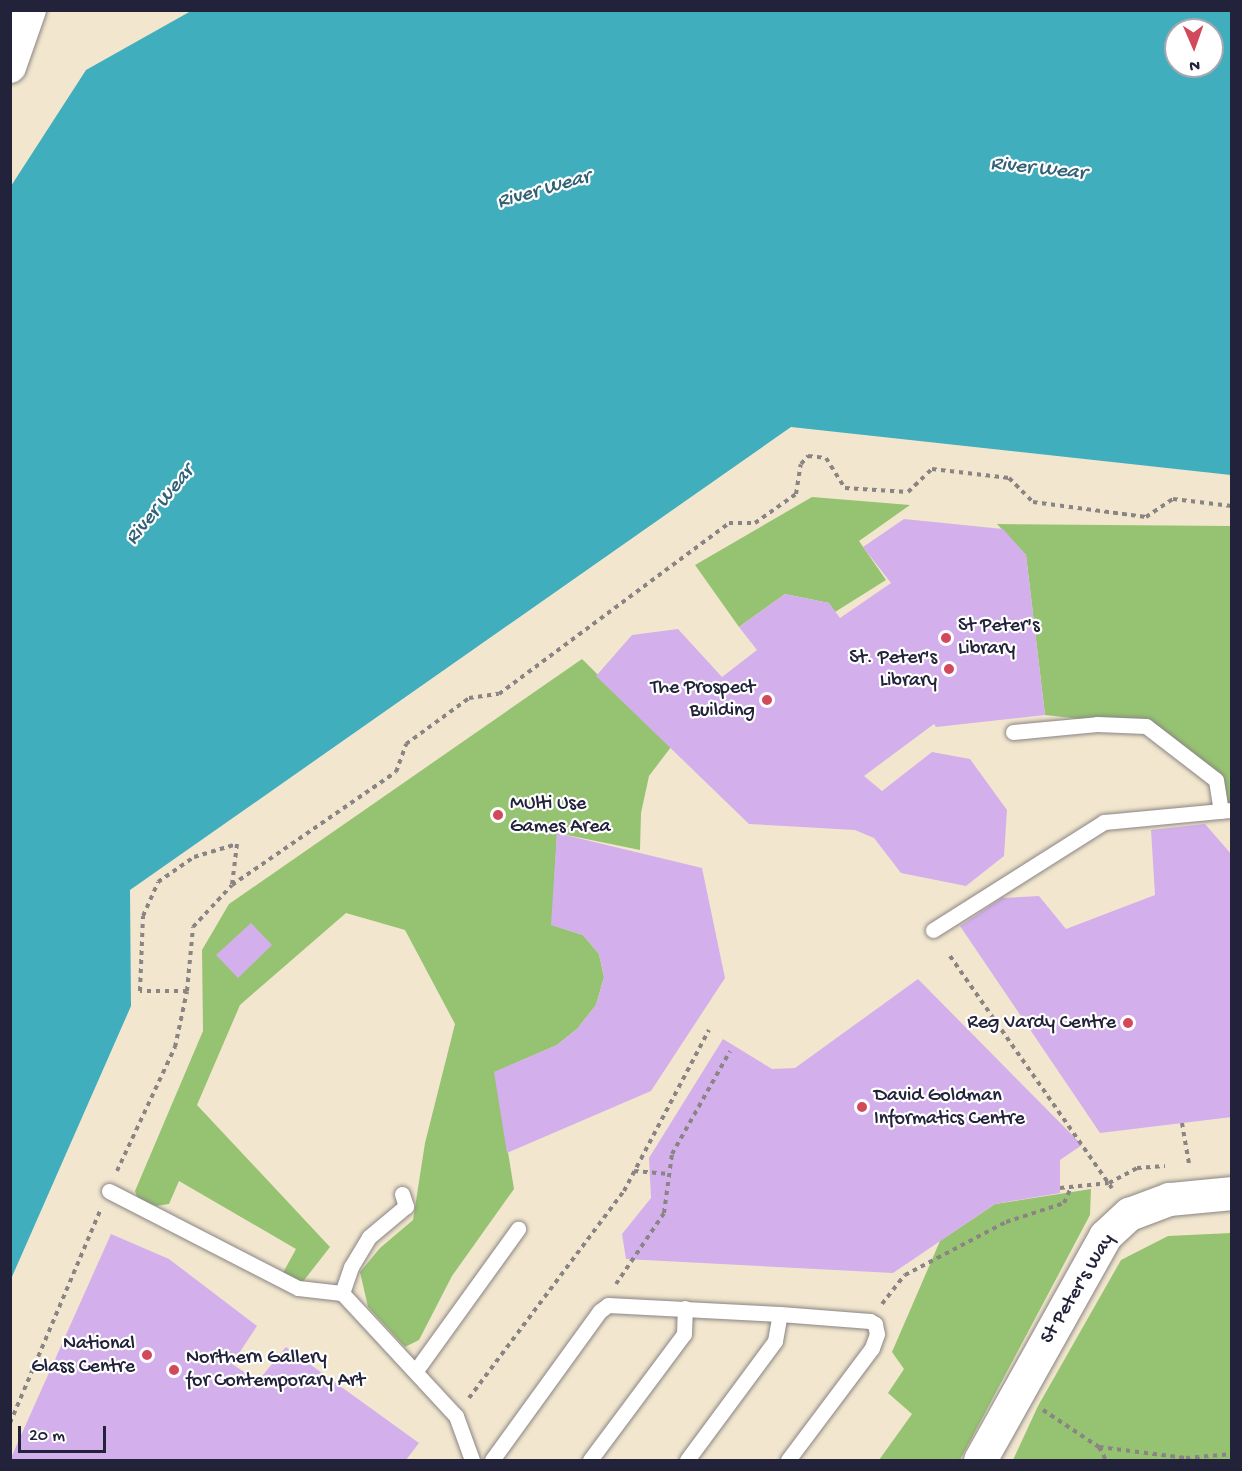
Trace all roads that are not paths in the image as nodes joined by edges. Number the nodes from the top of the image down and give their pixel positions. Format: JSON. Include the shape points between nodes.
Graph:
{"nodes":[{"id":1,"x":30,"y":10,"type":"edge"},
{"id":2,"x":10,"y":67,"type":"edge"},
{"id":3,"x":1013,"y":732,"type":"dead end"},
{"id":4,"x":1226,"y":811,"type":"edge"},
{"id":5,"x":933,"y":930,"type":"dead end"},
{"id":6,"x":109,"y":1191,"type":"road end"},
{"id":7,"x":1232,"y":1192,"type":"edge"},
{"id":8,"x":402,"y":1194,"type":"dead end"},
{"id":9,"x":518,"y":1229,"type":"dead end"},
{"id":10,"x":342,"y":1293,"type":"junction"},
{"id":11,"x":685,"y":1308,"type":"junction"},
{"id":12,"x":780,"y":1314,"type":"junction"},
{"id":13,"x":417,"y":1370,"type":"junction"},
{"id":14,"x":472,"y":1461,"type":"edge"},
{"id":15,"x":492,"y":1461,"type":"edge"},
{"id":16,"x":590,"y":1461,"type":"edge"},
{"id":17,"x":687,"y":1461,"type":"edge"},
{"id":18,"x":788,"y":1461,"type":"edge"},
{"id":19,"x":980,"y":1461,"type":"edge"}],
"edges":[{"from":1,"to":2,"type":"street"},
{"from":3,"to":4,"type":"lane","via":[[1097,724],[1146,726],[1216,780]]},
{"from":4,"to":5,"type":"lane","via":[[1104,822]]},
{"from":6,"to":10,"type":"lane","via":[[298,1288]]},
{"from":7,"to":19,"type":"street","name":"St Peter's Way","via":[[1169,1199],[1129,1214],[1105,1236]]},
{"from":8,"to":10,"type":"lane","via":[[406,1206],[369,1237],[351,1267]]},
{"from":9,"to":13,"type":"lane"},
{"from":10,"to":13,"type":"lane"},
{"from":11,"to":12,"type":"lane"},
{"from":11,"to":15,"type":"lane","via":[[608,1305],[600,1311]]},
{"from":11,"to":16,"type":"lane","via":[[684,1334]]},
{"from":12,"to":17,"type":"lane","via":[[775,1341]]},
{"from":12,"to":18,"type":"lane","via":[[870,1321],[877,1334],[872,1348]]},
{"from":13,"to":14,"type":"lane","via":[[456,1416]]}]}
